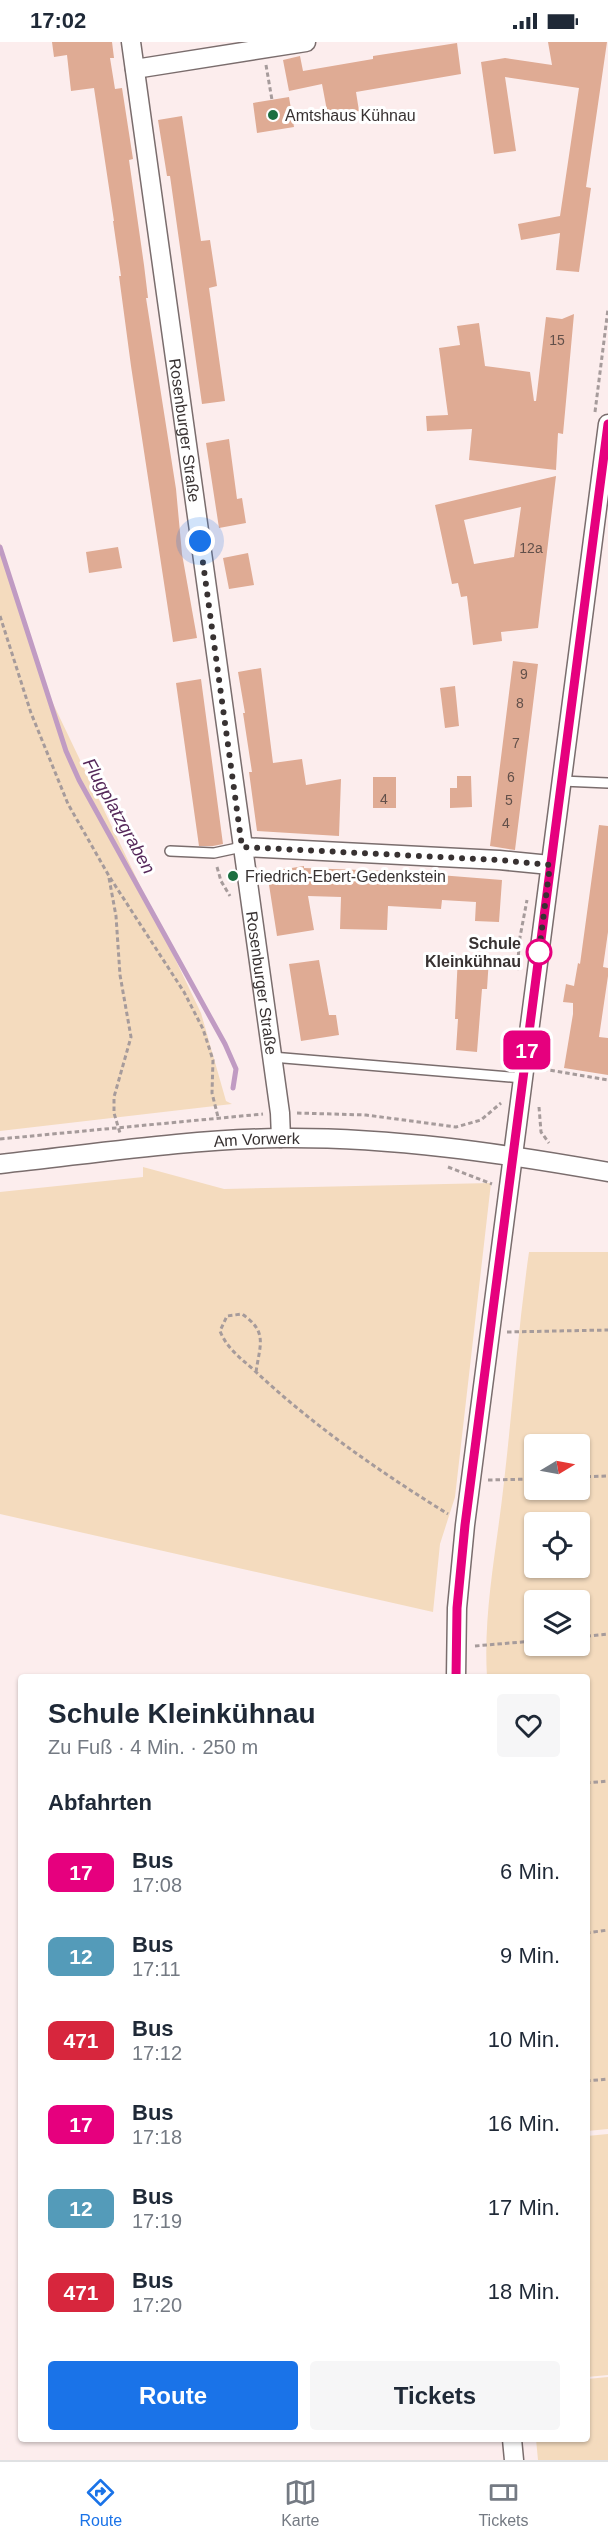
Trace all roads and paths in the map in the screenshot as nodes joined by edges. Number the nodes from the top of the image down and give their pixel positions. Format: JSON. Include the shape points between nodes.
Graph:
{"nodes":[{"id":1,"x":131,"y":42,"type":"edge"},
{"id":2,"x":306,"y":42,"type":"edge"},
{"id":3,"x":263,"y":49,"type":"junction"},
{"id":4,"x":135,"y":69,"type":"junction"},
{"id":5,"x":272,"y":100,"type":"dead end"},
{"id":6,"x":608,"y":424,"type":"edge"},
{"id":7,"x":0,"y":616,"type":"edge"},
{"id":8,"x":562,"y":781,"type":"junction"},
{"id":9,"x":608,"y":783,"type":"edge"},
{"id":10,"x":242,"y":847,"type":"junction"},
{"id":11,"x":171,"y":851,"type":"dead end"},
{"id":12,"x":550,"y":865,"type":"junction"},
{"id":13,"x":109,"y":876,"type":"junction"},
{"id":14,"x":272,"y":1057,"type":"junction"},
{"id":15,"x":543,"y":1069,"type":"dead end"},
{"id":16,"x":523,"y":1078,"type":"junction"},
{"id":17,"x":608,"y":1080,"type":"edge"},
{"id":18,"x":538,"y":1102,"type":"dead end"},
{"id":19,"x":218,"y":1116,"type":"dead end"},
{"id":20,"x":281,"y":1138,"type":"junction"},
{"id":21,"x":551,"y":1147,"type":"dead end"},
{"id":22,"x":122,"y":1151,"type":"junction"},
{"id":23,"x":513,"y":1155,"type":"junction"},
{"id":24,"x":0,"y":1164,"type":"edge"},
{"id":25,"x":438,"y":1166,"type":"dead end"},
{"id":26,"x":608,"y":1172,"type":"edge"},
{"id":27,"x":508,"y":1190,"type":"junction"},
{"id":28,"x":608,"y":1330,"type":"edge"},
{"id":29,"x":490,"y":1331,"type":"junction"},
{"id":30,"x":256,"y":1372,"type":"junction"},
{"id":31,"x":608,"y":1476,"type":"edge"},
{"id":32,"x":590,"y":1477,"type":"edge"},
{"id":33,"x":524,"y":1479,"type":"edge"},
{"id":34,"x":471,"y":1481,"type":"junction"},
{"id":35,"x":465,"y":1525,"type":"junction"},
{"id":36,"x":608,"y":1634,"type":"edge"},
{"id":37,"x":590,"y":1636,"type":"edge"},
{"id":38,"x":524,"y":1642,"type":"edge"},
{"id":39,"x":455,"y":1646,"type":"junction"},
{"id":40,"x":456,"y":1674,"type":"edge"},
{"id":41,"x":608,"y":1781,"type":"edge"},
{"id":42,"x":590,"y":1783,"type":"edge"},
{"id":43,"x":608,"y":1930,"type":"edge"},
{"id":44,"x":590,"y":1932,"type":"edge"},
{"id":45,"x":608,"y":2079,"type":"edge"},
{"id":46,"x":590,"y":2081,"type":"edge"},
{"id":47,"x":512,"y":2442,"type":"edge"},
{"id":48,"x":514,"y":2460,"type":"edge"}],
"edges":[{"from":1,"to":4,"type":"street","name":"Rosenburger Straße"},
{"from":2,"to":3,"type":"street"},
{"from":3,"to":4,"type":"street"},
{"from":3,"to":5,"type":"path"},
{"from":4,"to":10,"type":"street","name":"Rosenburger Straße"},
{"from":6,"to":8,"type":"street"},
{"from":7,"to":13,"type":"path","via":[[60,785]]},
{"from":8,"to":9,"type":"lane"},
{"from":8,"to":12,"type":"street"},
{"from":10,"to":11,"type":"lane","via":[[214,853]]},
{"from":10,"to":12,"type":"street"},
{"from":10,"to":14,"type":"street","name":"Rosenburger Straße"},
{"from":12,"to":16,"type":"street"},
{"from":13,"to":19,"type":"path","via":[[184,992],[203,1029],[213,1060],[212,1093]]},
{"from":13,"to":22,"type":"path","via":[[131,1037],[114,1097]]},
{"from":14,"to":16,"type":"lane"},
{"from":14,"to":20,"type":"street","name":"Rosenburger Straße"},
{"from":15,"to":17,"type":"path"},
{"from":16,"to":23,"type":"street"},
{"from":18,"to":21,"type":"path","via":[[541,1132]]},
{"from":20,"to":22,"type":"street","name":"Am Vorwerk"},
{"from":20,"to":23,"type":"street","name":"Am Vorwerk","via":[[364,1141]]},
{"from":22,"to":24,"type":"street","name":"Am Vorwerk"},
{"from":23,"to":26,"type":"street","name":"Am Vorwerk"},
{"from":23,"to":27,"type":"street"},
{"from":25,"to":27,"type":"path"},
{"from":27,"to":29,"type":"street"},
{"from":28,"to":29,"type":"path"},
{"from":29,"to":34,"type":"street"},
{"from":30,"to":30,"type":"path","via":[[225,1343],[220,1330],[227,1316],[242,1314],[256,1323],[260,1338]]},
{"from":30,"to":35,"type":"path","via":[[383,1474]]},
{"from":31,"to":32,"type":"path"},
{"from":33,"to":34,"type":"path"},
{"from":34,"to":35,"type":"street"},
{"from":35,"to":39,"type":"street"},
{"from":36,"to":37,"type":"path"},
{"from":38,"to":39,"type":"path"},
{"from":39,"to":40,"type":"street"},
{"from":41,"to":42,"type":"path"},
{"from":43,"to":44,"type":"path"},
{"from":45,"to":46,"type":"path"},
{"from":47,"to":48,"type":"street"}]}
